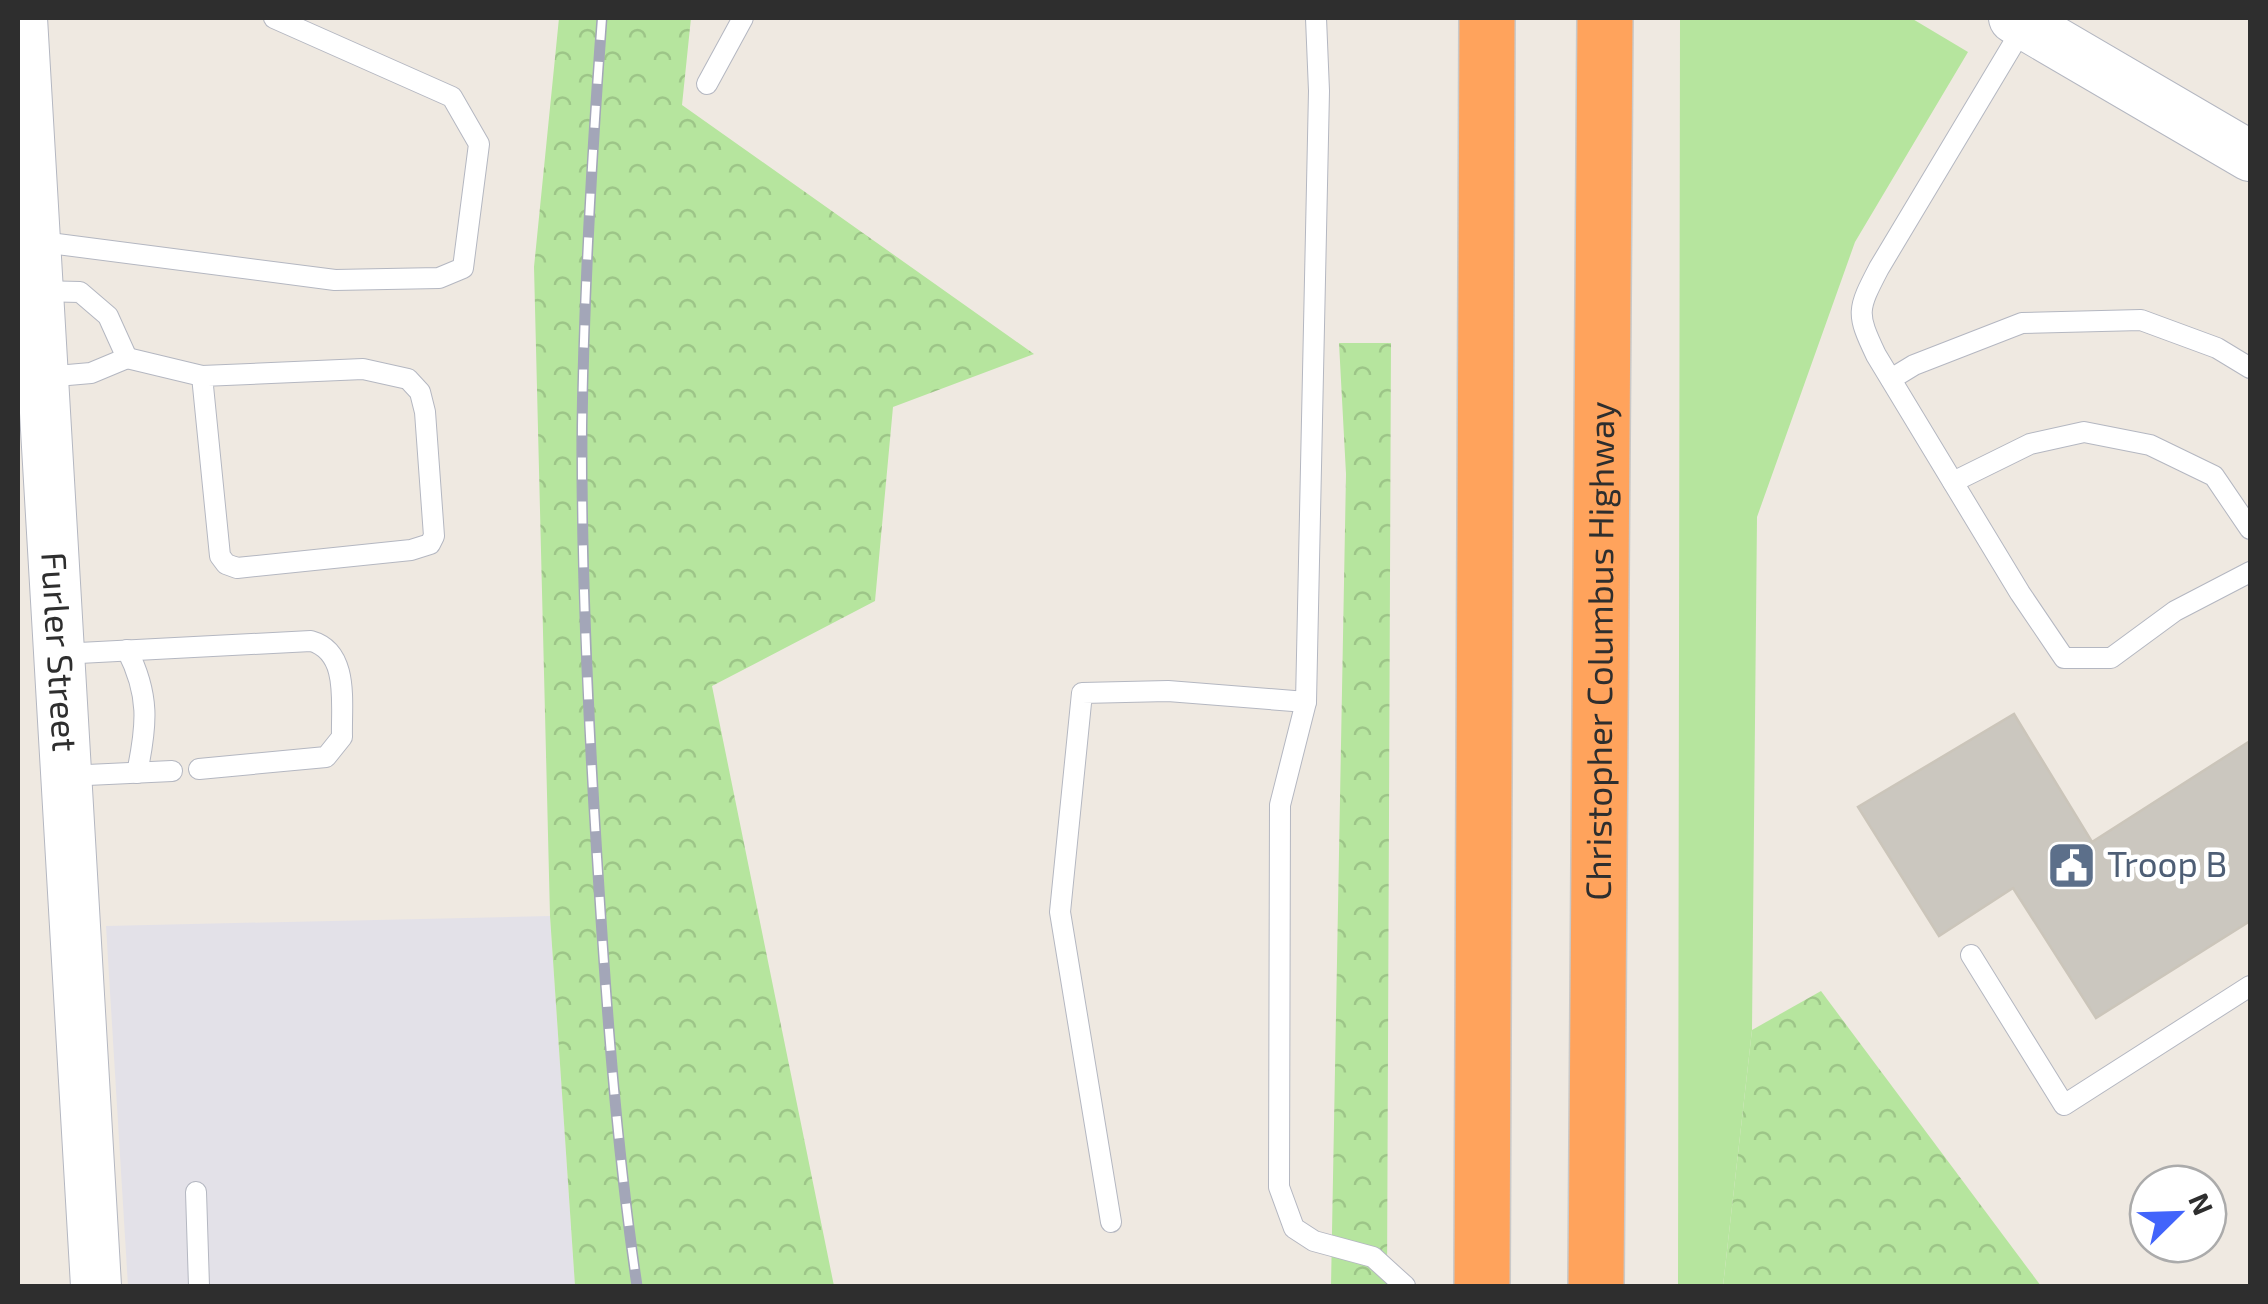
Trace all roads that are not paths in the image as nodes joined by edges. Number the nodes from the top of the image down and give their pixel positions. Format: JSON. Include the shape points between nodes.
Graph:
{"nodes":[{"id":1,"x":22,"y":18,"type":"edge"},
{"id":2,"x":274,"y":18,"type":"edge"},
{"id":3,"x":743,"y":18,"type":"edge"},
{"id":4,"x":1316,"y":18,"type":"edge"},
{"id":5,"x":1487,"y":18,"type":"edge"},
{"id":6,"x":1604,"y":18,"type":"edge"},
{"id":7,"x":2038,"y":25,"type":"edge"},
{"id":8,"x":707,"y":84,"type":"dead end"},
{"id":9,"x":2250,"y":156,"type":"edge"},
{"id":10,"x":34,"y":241,"type":"junction"},
{"id":11,"x":38,"y":291,"type":"junction"},
{"id":12,"x":127,"y":358,"type":"junction"},
{"id":13,"x":2250,"y":368,"type":"edge"},
{"id":14,"x":202,"y":376,"type":"junction"},
{"id":15,"x":43,"y":377,"type":"junction"},
{"id":16,"x":1891,"y":378,"type":"junction"},
{"id":17,"x":1953,"y":482,"type":"junction"},
{"id":18,"x":2250,"y":529,"type":"edge"},
{"id":19,"x":2250,"y":572,"type":"edge"},
{"id":20,"x":126,"y":650,"type":"junction"},
{"id":21,"x":58,"y":654,"type":"junction"},
{"id":22,"x":1306,"y":702,"type":"junction"},
{"id":23,"x":200,"y":769,"type":"dead end"},
{"id":24,"x":172,"y":771,"type":"dead end"},
{"id":25,"x":136,"y":773,"type":"junction"},
{"id":26,"x":66,"y":776,"type":"junction"},
{"id":27,"x":1971,"y":956,"type":"dead end"},
{"id":28,"x":2250,"y":986,"type":"edge"},
{"id":29,"x":196,"y":1192,"type":"dead end"},
{"id":30,"x":1110,"y":1222,"type":"dead end"},
{"id":31,"x":96,"y":1286,"type":"edge"},
{"id":32,"x":199,"y":1286,"type":"edge"},
{"id":33,"x":1405,"y":1286,"type":"edge"},
{"id":34,"x":1482,"y":1286,"type":"edge"},
{"id":35,"x":1596,"y":1286,"type":"edge"}],
"edges":[{"from":1,"to":10,"type":"street","name":"Furler Street"},
{"from":2,"to":10,"type":"lane","via":[[452,96],[479,144],[463,268],[439,278],[334,280]]},
{"from":3,"to":8,"type":"lane"},
{"from":4,"to":22,"type":"lane"},
{"from":5,"to":34,"type":"highway"},
{"from":6,"to":35,"type":"highway","name":"Christopher Columbus Highway"},
{"from":7,"to":9,"type":"street"},
{"from":7,"to":16,"type":"lane","via":[[1862,300],[1860,322]]},
{"from":10,"to":11,"type":"street","name":"Furler Street"},
{"from":11,"to":12,"type":"lane","via":[[80,292],[108,316]]},
{"from":11,"to":15,"type":"street","name":"Furler Street"},
{"from":12,"to":14,"type":"lane"},
{"from":12,"to":15,"type":"lane","via":[[92,374]]},
{"from":13,"to":16,"type":"lane","via":[[2217,348],[2141,320],[2082,321],[2022,323]]},
{"from":14,"to":14,"type":"lane","via":[[363,369],[408,380],[425,412],[430,544],[237,568],[226,564]]},
{"from":15,"to":21,"type":"street","name":"Furler Street"},
{"from":16,"to":17,"type":"lane"},
{"from":17,"to":18,"type":"lane","via":[[2030,444],[2084,432],[2150,446],[2214,476]]},
{"from":17,"to":19,"type":"lane","via":[[2064,658],[2111,658],[2155,624]]},
{"from":20,"to":21,"type":"lane"},
{"from":20,"to":23,"type":"lane","via":[[311,641],[337,662],[342,737],[326,757]]},
{"from":20,"to":25,"type":"lane","via":[[145,701]]},
{"from":21,"to":26,"type":"street","name":"Furler Street"},
{"from":22,"to":30,"type":"lane","via":[[1168,690],[1082,694],[1060,912]]},
{"from":22,"to":33,"type":"lane","via":[[1280,805],[1279,1187],[1294,1228],[1373,1257]]},
{"from":24,"to":25,"type":"lane"},
{"from":25,"to":26,"type":"lane"},
{"from":26,"to":31,"type":"street","name":"Furler Street"},
{"from":27,"to":28,"type":"lane","via":[[2064,1105]]},
{"from":29,"to":32,"type":"lane"}]}
